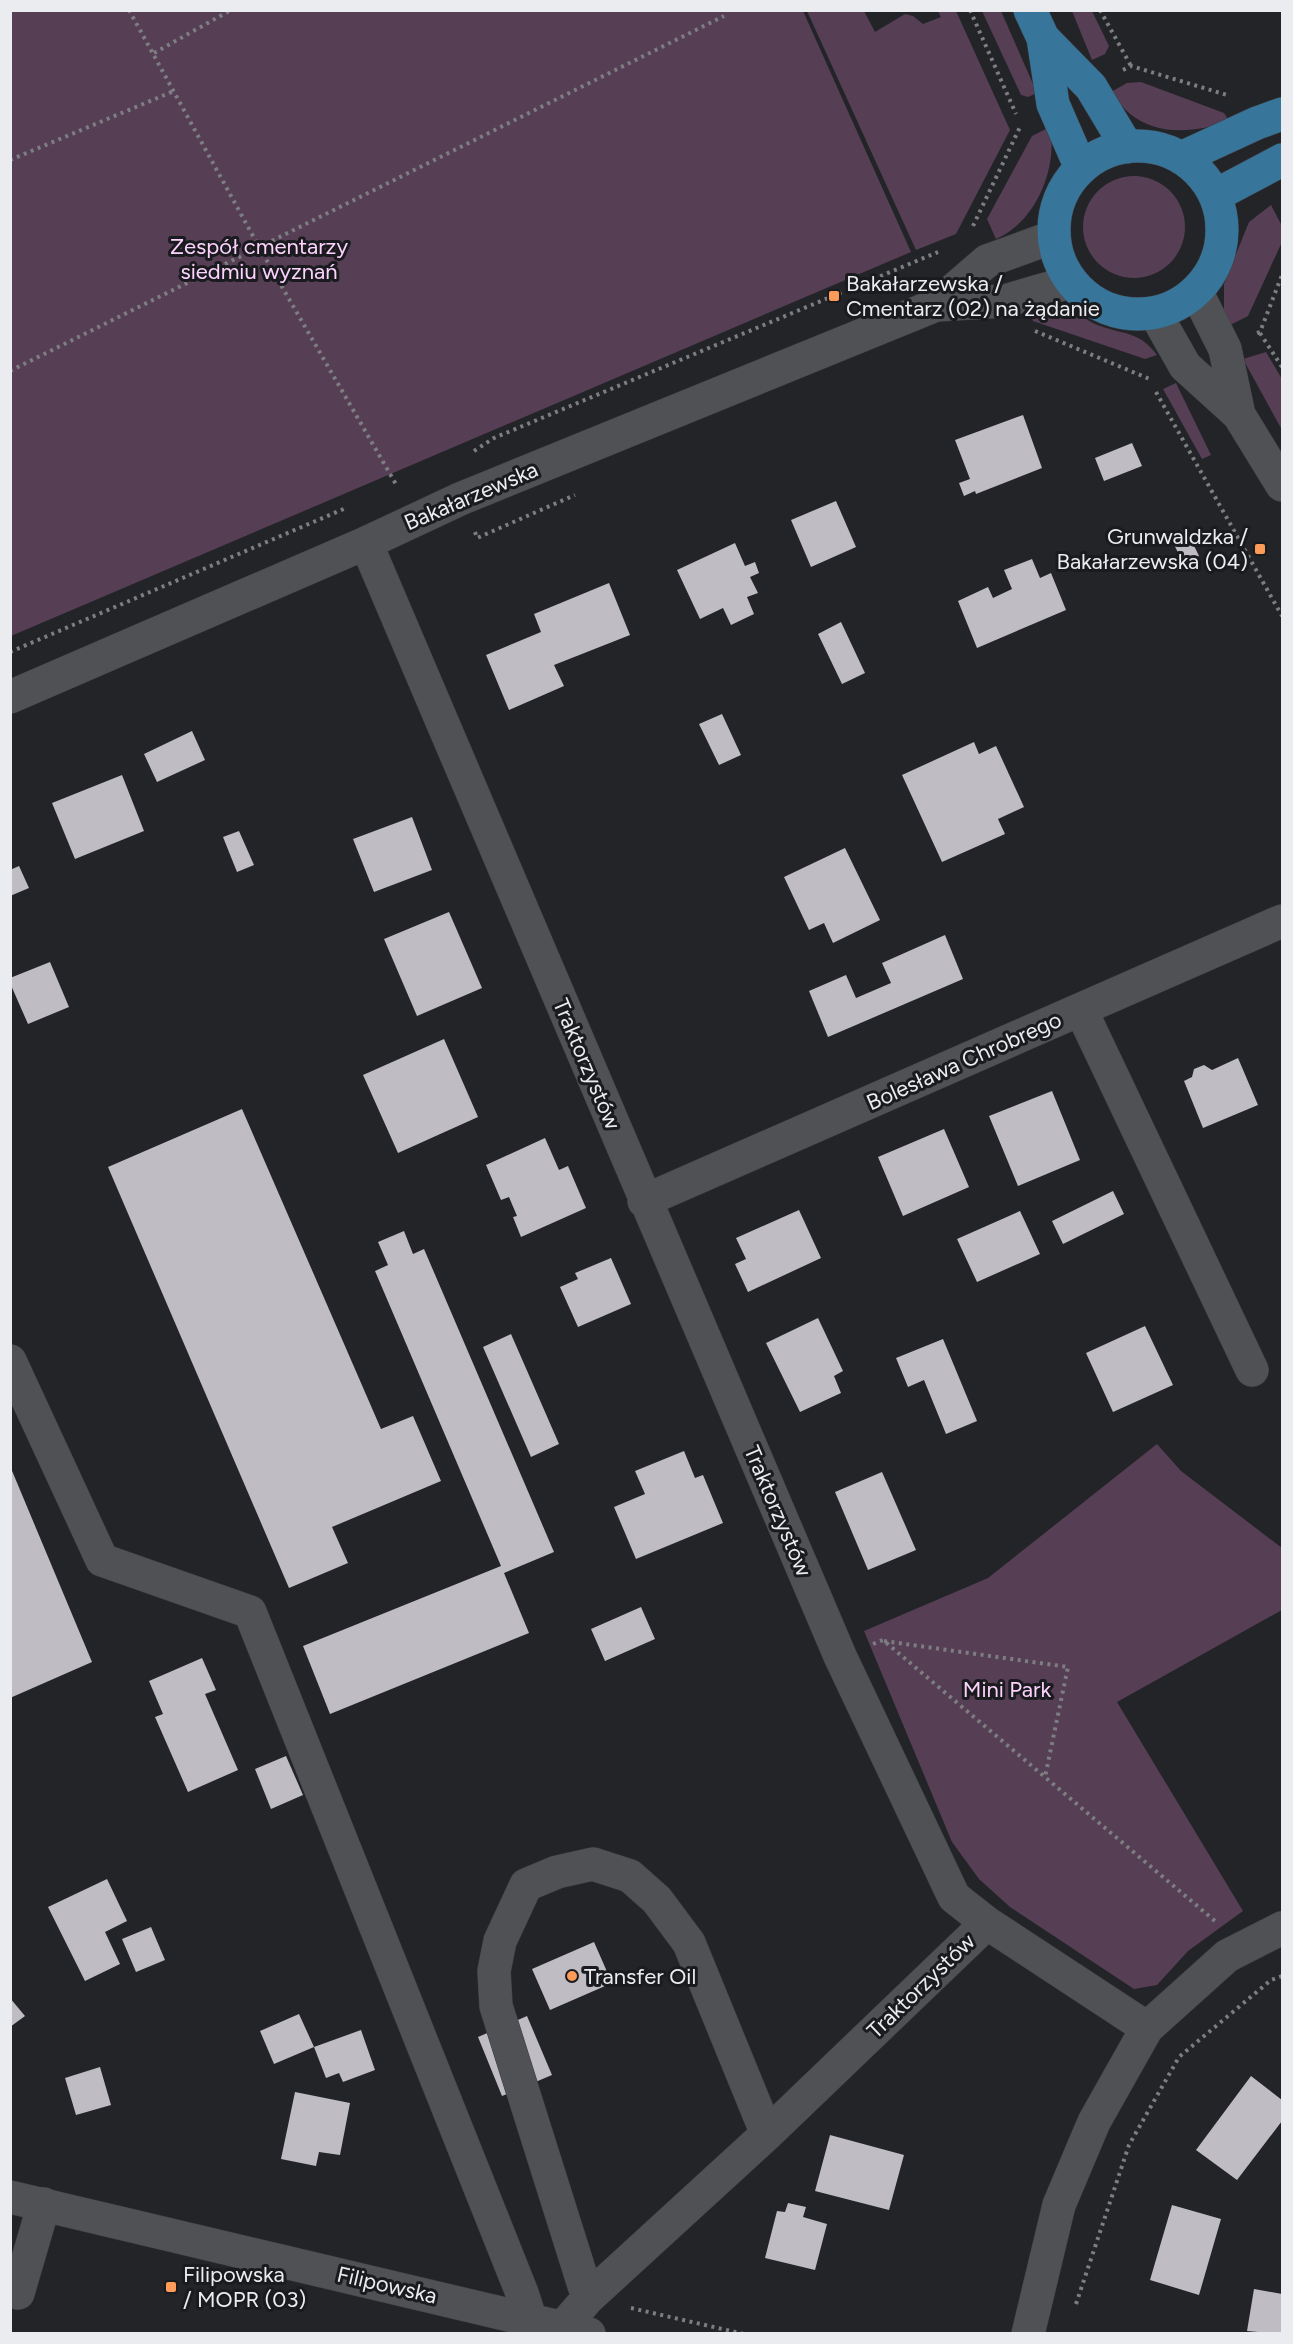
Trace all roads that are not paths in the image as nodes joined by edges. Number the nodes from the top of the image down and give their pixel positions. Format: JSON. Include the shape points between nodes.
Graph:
{"nodes":[{"id":1,"x":1036,"y":24,"type":"edge"},
{"id":2,"x":1270,"y":119,"type":"edge"},
{"id":3,"x":1127,"y":147,"type":"junction"},
{"id":4,"x":1181,"y":158,"type":"junction"},
{"id":5,"x":1282,"y":160,"type":"edge"},
{"id":6,"x":1080,"y":166,"type":"junction"},
{"id":7,"x":1216,"y":195,"type":"junction"},
{"id":8,"x":1053,"y":237,"type":"junction"},
{"id":9,"x":1071,"y":282,"type":"junction"},
{"id":10,"x":1196,"y":291,"type":"junction"},
{"id":11,"x":936,"y":305,"type":"junction"},
{"id":12,"x":1155,"y":313,"type":"junction"},
{"id":13,"x":1239,"y":415,"type":"junction"},
{"id":14,"x":1282,"y":483,"type":"edge"},
{"id":15,"x":366,"y":543,"type":"junction"},
{"id":16,"x":10,"y":697,"type":"edge"},
{"id":17,"x":1282,"y":921,"type":"edge"},
{"id":18,"x":1081,"y":1010,"type":"junction"},
{"id":19,"x":644,"y":1201,"type":"junction"},
{"id":20,"x":10,"y":1361,"type":"edge"},
{"id":21,"x":1252,"y":1370,"type":"dead end"},
{"id":22,"x":987,"y":1923,"type":"junction"},
{"id":23,"x":1282,"y":1928,"type":"edge"},
{"id":24,"x":1147,"y":2028,"type":"junction"},
{"id":25,"x":767,"y":2134,"type":"junction"},
{"id":26,"x":10,"y":2196,"type":"edge"},
{"id":27,"x":44,"y":2204,"type":"junction"},
{"id":28,"x":10,"y":2291,"type":"edge"},
{"id":29,"x":588,"y":2298,"type":"junction"},
{"id":30,"x":530,"y":2318,"type":"junction"},
{"id":31,"x":576,"y":2330,"type":"edge"},
{"id":32,"x":1028,"y":2334,"type":"edge"}],
"edges":[{"from":1,"to":3,"type":"main road","via":[[1091,87]]},
{"from":1,"to":6,"type":"main road","via":[[1053,104]]},
{"from":2,"to":4,"type":"main road"},
{"from":3,"to":4,"type":"main road","via":[[1153,147]]},
{"from":3,"to":6,"type":"main road"},
{"from":4,"to":7,"type":"main road","via":[[1198,171]]},
{"from":5,"to":7,"type":"main road"},
{"from":6,"to":8,"type":"main road","via":[[1067,183],[1056,209]]},
{"from":7,"to":10,"type":"main road","via":[[1223,219],[1221,241],[1213,268]]},
{"from":8,"to":9,"type":"main road","via":[[1058,261]]},
{"from":8,"to":11,"type":"street","name":"Bakałarzewska","via":[[987,261]]},
{"from":9,"to":11,"type":"street","name":"Bakałarzewska","via":[[1005,301]]},
{"from":9,"to":12,"type":"main road","via":[[1094,303],[1124,314]]},
{"from":10,"to":12,"type":"main road","via":[[1177,305]]},
{"from":10,"to":13,"type":"street","via":[[1225,349]]},
{"from":11,"to":15,"type":"street","name":"Bakałarzewska","via":[[460,499]]},
{"from":12,"to":13,"type":"street","via":[[1185,366]]},
{"from":13,"to":14,"type":"street"},
{"from":15,"to":16,"type":"street","name":"Bakałarzewska"},
{"from":15,"to":19,"type":"street","name":"Traktorzystów"},
{"from":17,"to":18,"type":"street","name":"Bolesława Chrobrego"},
{"from":18,"to":19,"type":"street","name":"Bolesława Chrobrego"},
{"from":18,"to":21,"type":"street"},
{"from":19,"to":22,"type":"street","name":"Traktorzystów","via":[[840,1656],[954,1897]]},
{"from":20,"to":30,"type":"street","via":[[102,1560],[250,1612]]},
{"from":22,"to":24,"type":"street"},
{"from":22,"to":25,"type":"street","name":"Traktorzystów"},
{"from":23,"to":24,"type":"street","via":[[1227,1956]]},
{"from":24,"to":32,"type":"street","via":[[1094,2122],[1059,2205]]},
{"from":25,"to":29,"type":"street","name":"Traktorzystów"},
{"from":25,"to":29,"type":"street","via":[[689,1943],[657,1900],[630,1876],[593,1864],[557,1872],[526,1885],[501,1941],[494,1971],[496,2007]]},
{"from":26,"to":27,"type":"street","name":"Filipowska"},
{"from":27,"to":28,"type":"street","via":[[18,2294]]},
{"from":27,"to":30,"type":"street","name":"Filipowska"},
{"from":29,"to":31,"type":"street","name":"Traktorzystów"},
{"from":30,"to":31,"type":"street","name":"Filipowska"}]}
